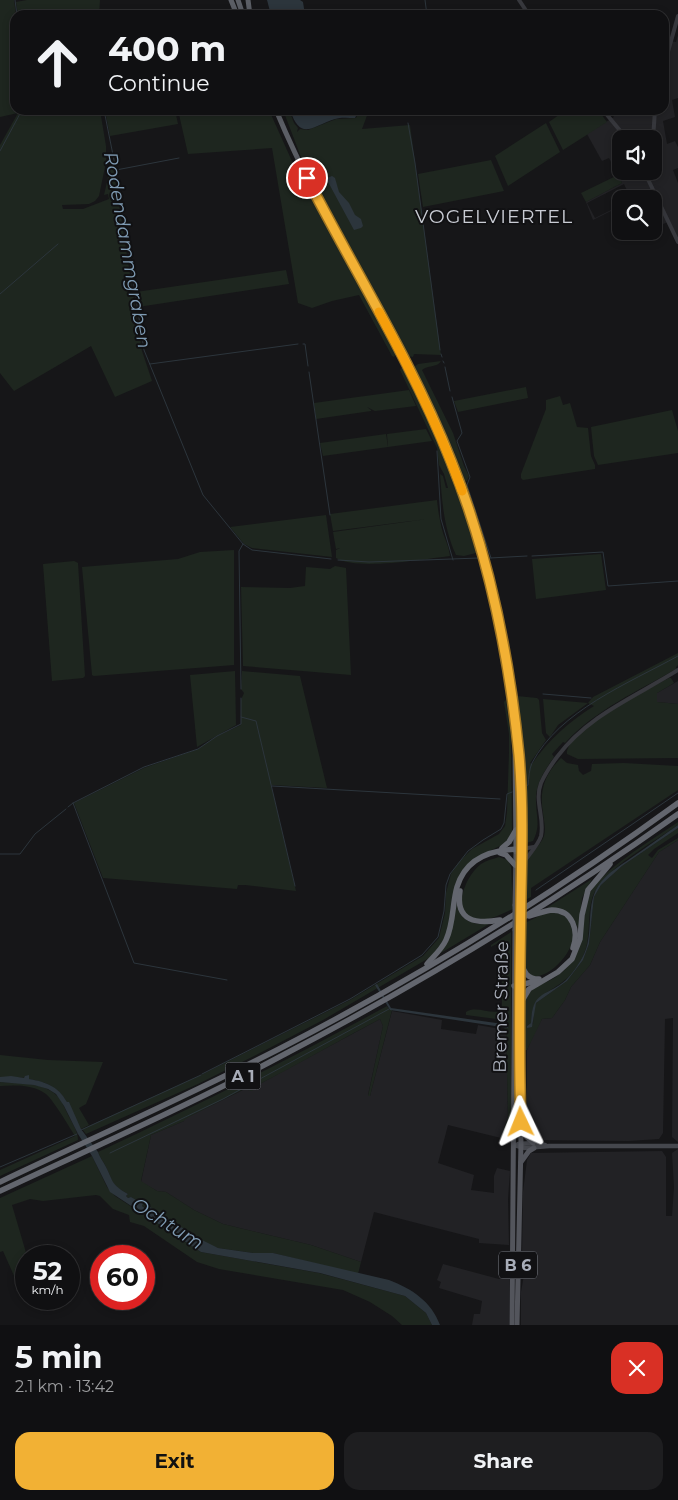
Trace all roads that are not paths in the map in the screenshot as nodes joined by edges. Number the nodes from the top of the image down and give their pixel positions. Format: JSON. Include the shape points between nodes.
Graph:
{"nodes":[{"id":1,"x":519,"y":0,"type":"edge"},
{"id":2,"x":526,"y":10,"type":"edge"},
{"id":3,"x":678,"y":16,"type":"edge"},
{"id":4,"x":669,"y":48,"type":"edge"},
{"id":5,"x":278,"y":115,"type":"edge"},
{"id":6,"x":609,"y":115,"type":"edge"},
{"id":7,"x":654,"y":115,"type":"edge"},
{"id":8,"x":620,"y":130,"type":"edge"},
{"id":9,"x":653,"y":130,"type":"edge"},
{"id":10,"x":649,"y":180,"type":"edge"},
{"id":11,"x":678,"y":242,"type":"edge"},
{"id":12,"x":678,"y":670,"type":"edge"},
{"id":13,"x":516,"y":736,"type":"junction"},
{"id":14,"x":678,"y":803,"type":"edge"},
{"id":15,"x":678,"y":814,"type":"edge"},
{"id":16,"x":516,"y":830,"type":"junction"},
{"id":17,"x":533,"y":848,"type":"junction"},
{"id":18,"x":518,"y":850,"type":"junction"},
{"id":19,"x":500,"y":851,"type":"junction"},
{"id":20,"x":616,"y":857,"type":"junction"},
{"id":21,"x":518,"y":866,"type":"junction"},
{"id":22,"x":522,"y":918,"type":"junction"},
{"id":23,"x":506,"y":919,"type":"junction"},
{"id":24,"x":520,"y":961,"type":"junction"},
{"id":25,"x":423,"y":969,"type":"junction"},
{"id":26,"x":546,"y":977,"type":"junction"},
{"id":27,"x":518,"y":985,"type":"junction"},
{"id":28,"x":534,"y":986,"type":"junction"},
{"id":29,"x":520,"y":1004,"type":"junction"},
{"id":30,"x":521,"y":1132,"type":"junction"},
{"id":31,"x":514,"y":1133,"type":"junction"},
{"id":32,"x":504,"y":1142,"type":"dead end"},
{"id":33,"x":514,"y":1145,"type":"junction"},
{"id":34,"x":534,"y":1145,"type":"junction"},
{"id":35,"x":521,"y":1146,"type":"junction"},
{"id":36,"x":678,"y":1146,"type":"edge"},
{"id":37,"x":520,"y":1162,"type":"junction"},
{"id":38,"x":0,"y":1182,"type":"edge"},
{"id":39,"x":0,"y":1191,"type":"edge"},
{"id":40,"x":512,"y":1325,"type":"edge"},
{"id":41,"x":517,"y":1325,"type":"edge"}],
"edges":[{"from":1,"to":2,"type":"street"},
{"from":3,"to":4,"type":"street"},
{"from":5,"to":13,"type":"highway","number":"B 6","via":[[319,202],[396,343],[452,461],[494,595],[512,694]]},
{"from":6,"to":8,"type":"street"},
{"from":7,"to":9,"type":"street"},
{"from":10,"to":11,"type":"street"},
{"from":12,"to":17,"type":"street","via":[[601,716],[567,744],[540,786],[538,801],[542,830]]},
{"from":13,"to":16,"type":"highway","number":"B 6"},
{"from":13,"to":18,"type":"highway","number":"B 6","via":[[520,783]]},
{"from":14,"to":23,"type":"highway","number":"A 1"},
{"from":15,"to":20,"type":"highway","number":"A 1"},
{"from":16,"to":18,"type":"highway","number":"B 6"},
{"from":16,"to":19,"type":"highway"},
{"from":17,"to":18,"type":"street"},
{"from":17,"to":21,"type":"street"},
{"from":18,"to":19,"type":"highway"},
{"from":18,"to":21,"type":"main road","number":"B 6"},
{"from":19,"to":21,"type":"highway"},
{"from":19,"to":23,"type":"highway","via":[[480,862],[467,876],[460,890],[459,903],[464,915],[475,922]]},
{"from":19,"to":25,"type":"highway","via":[[484,856],[465,872],[457,888],[446,941]]},
{"from":20,"to":22,"type":"highway","number":"A 1"},
{"from":20,"to":28,"type":"highway","via":[[588,890],[580,939],[572,958],[549,979]]},
{"from":21,"to":24,"type":"main road","name":"Bremer Straße","number":"B 6","bridge":true},
{"from":21,"to":27,"type":"main road","name":"Bremer Straße","number":"B 6","bridge":true,"via":[[515,905]]},
{"from":22,"to":26,"type":"highway","via":[[555,910],[566,914],[574,924],[576,937],[572,951]]},
{"from":22,"to":39,"type":"highway","number":"A 1","via":[[385,1000],[267,1064]]},
{"from":23,"to":25,"type":"highway","number":"A 1"},
{"from":24,"to":26,"type":"highway","via":[[530,978]]},
{"from":24,"to":27,"type":"main road","name":"Bremer Straße","number":"B 6"},
{"from":25,"to":38,"type":"highway","number":"A 1","via":[[280,1048]]},
{"from":26,"to":27,"type":"highway"},
{"from":27,"to":28,"type":"highway"},
{"from":27,"to":29,"type":"main road","name":"Bremer Straße","number":"B 6"},
{"from":27,"to":31,"type":"main road","name":"Bremer Straße","number":"B 6"},
{"from":28,"to":29,"type":"highway"},
{"from":29,"to":30,"type":"main road","name":"Bremer Straße","number":"B 6"},
{"from":30,"to":34,"type":"main road"},
{"from":30,"to":35,"type":"main road","name":"Bremer Straße","number":"B 6"},
{"from":31,"to":32,"type":"main road"},
{"from":31,"to":33,"type":"main road","name":"Bremer Straße","number":"B 6"},
{"from":33,"to":35,"type":"main road"},
{"from":33,"to":40,"type":"main road","name":"Bremer Straße","number":"B 6"},
{"from":34,"to":35,"type":"main road"},
{"from":34,"to":36,"type":"main road"},
{"from":34,"to":37,"type":"main road"},
{"from":35,"to":37,"type":"main road","name":"Bremer Straße","number":"B 6"},
{"from":37,"to":41,"type":"main road","name":"Bremer Straße","number":"B 6"}]}
